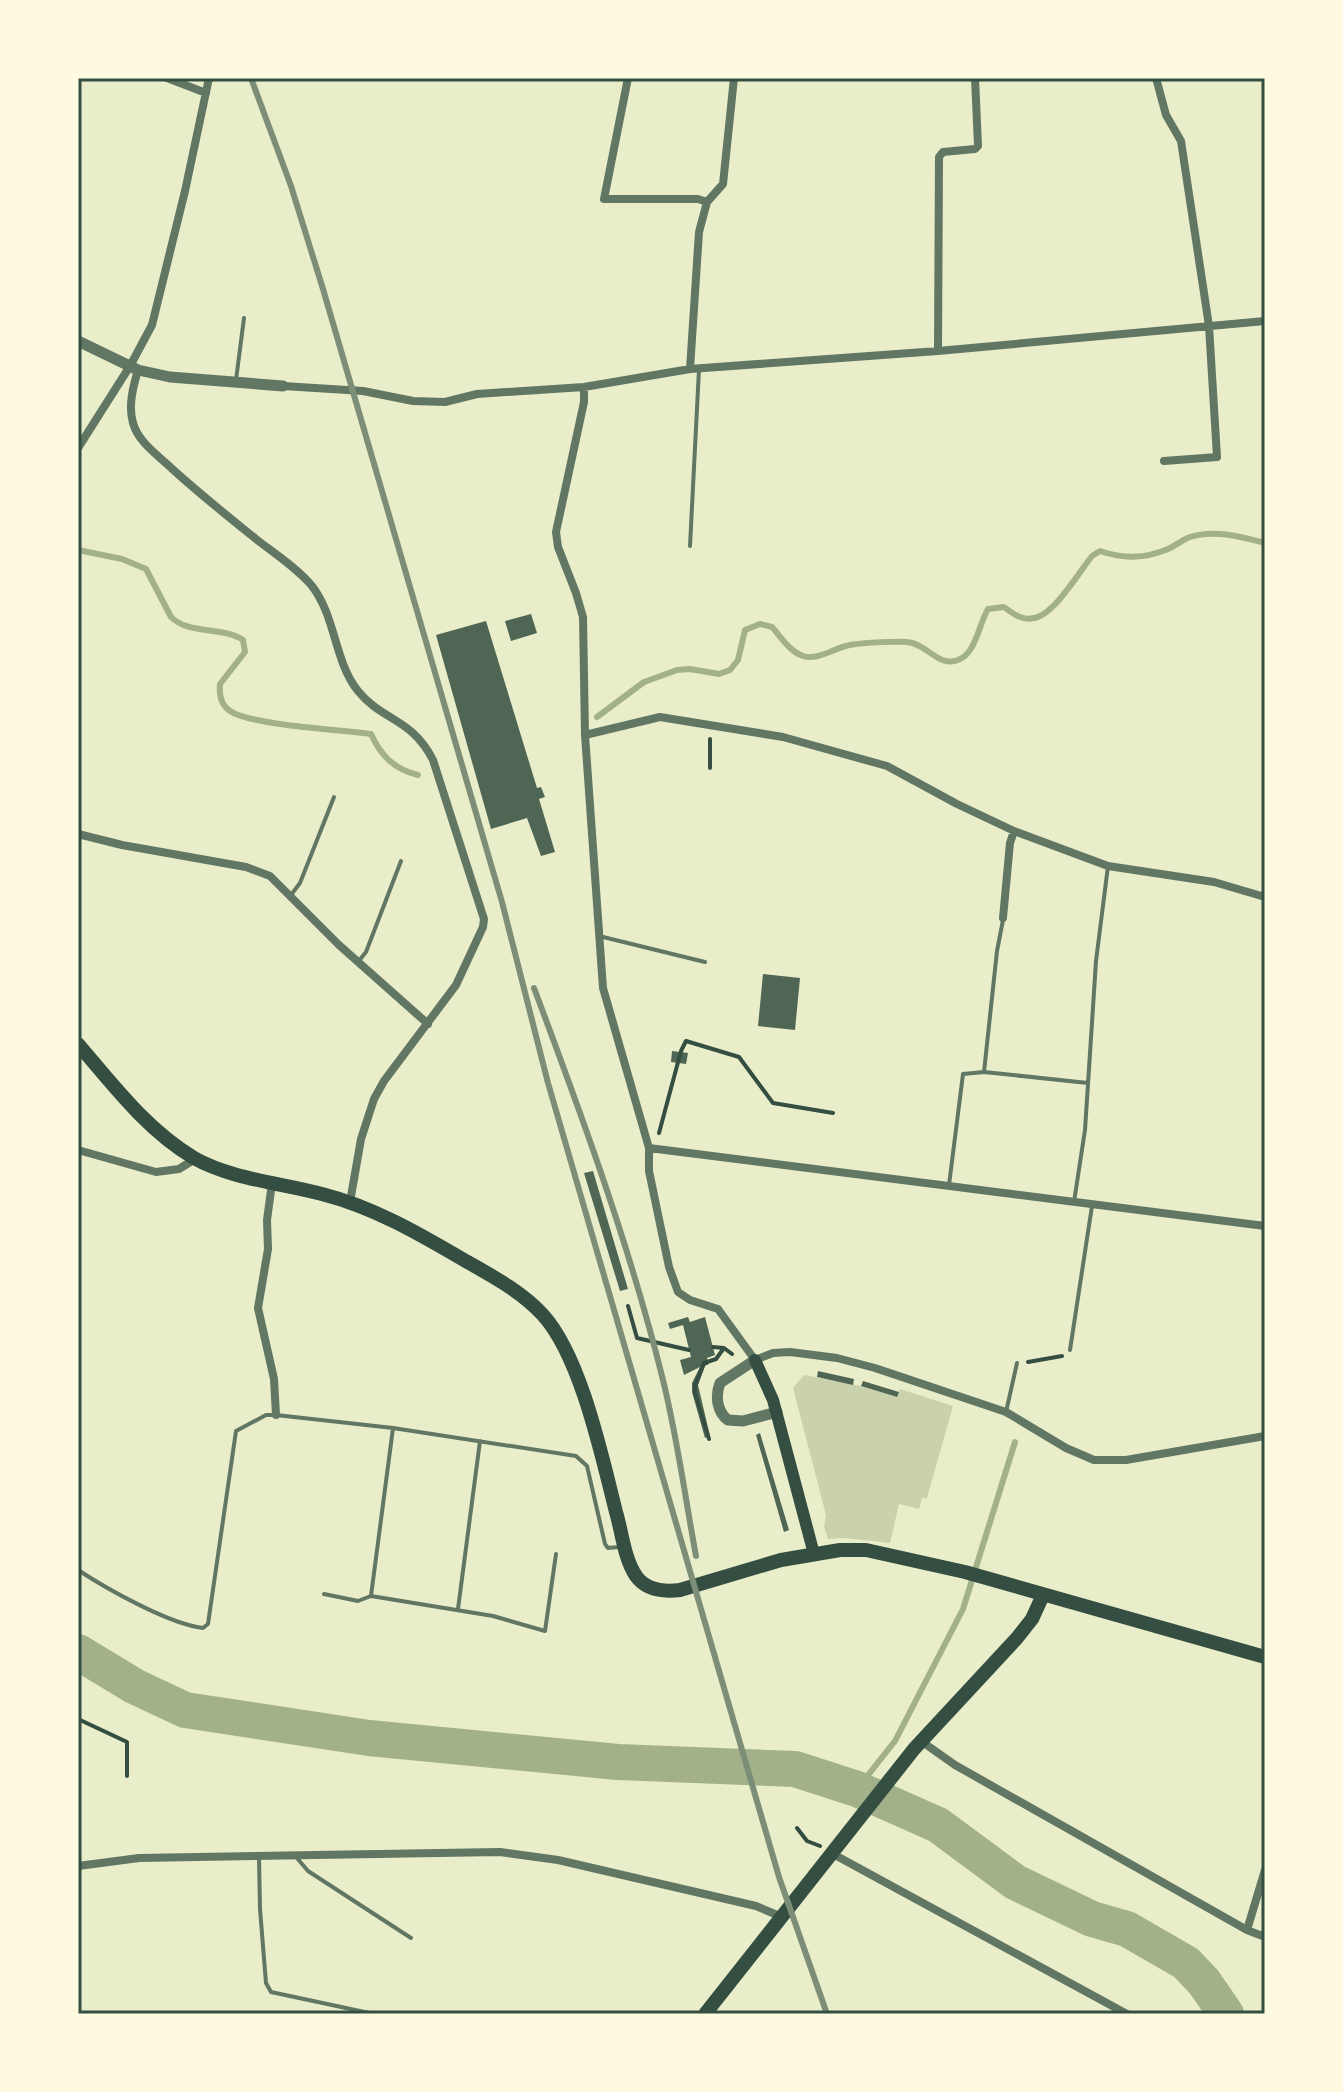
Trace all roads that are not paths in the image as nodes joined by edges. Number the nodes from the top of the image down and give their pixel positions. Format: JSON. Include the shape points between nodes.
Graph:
{"nodes":[{"id":1,"x":167,"y":78,"type":"edge"},
{"id":2,"x":209,"y":78,"type":"edge"},
{"id":3,"x":628,"y":78,"type":"edge"},
{"id":4,"x":734,"y":78,"type":"edge"},
{"id":5,"x":975,"y":78,"type":"edge"},
{"id":6,"x":1156,"y":78,"type":"edge"},
{"id":7,"x":206,"y":93,"type":"junction"},
{"id":8,"x":707,"y":202,"type":"junction"},
{"id":9,"x":244,"y":318,"type":"dead end"},
{"id":10,"x":1265,"y":321,"type":"edge"},
{"id":11,"x":1209,"y":326,"type":"junction"},
{"id":12,"x":78,"y":341,"type":"edge"},
{"id":13,"x":938,"y":351,"type":"junction"},
{"id":14,"x":134,"y":368,"type":"junction"},
{"id":15,"x":695,"y":369,"type":"junction"},
{"id":16,"x":235,"y":383,"type":"junction"},
{"id":17,"x":283,"y":386,"type":"joint"},
{"id":18,"x":584,"y":387,"type":"junction"},
{"id":19,"x":78,"y":448,"type":"edge"},
{"id":20,"x":1164,"y":461,"type":"dead end"},
{"id":21,"x":690,"y":546,"type":"dead end"},
{"id":22,"x":585,"y":735,"type":"junction"},
{"id":23,"x":334,"y":797,"type":"dead end"},
{"id":24,"x":1014,"y":831,"type":"junction"},
{"id":25,"x":78,"y":834,"type":"edge"},
{"id":26,"x":401,"y":861,"type":"dead end"},
{"id":27,"x":1108,"y":866,"type":"junction"},
{"id":28,"x":291,"y":895,"type":"junction"},
{"id":29,"x":1265,"y":897,"type":"edge"},
{"id":30,"x":1003,"y":918,"type":"joint"},
{"id":31,"x":598,"y":936,"type":"junction"},
{"id":32,"x":705,"y":962,"type":"dead end"},
{"id":33,"x":358,"y":963,"type":"junction"},
{"id":34,"x":428,"y":1024,"type":"junction"},
{"id":35,"x":78,"y":1044,"type":"edge"},
{"id":36,"x":984,"y":1072,"type":"junction"},
{"id":37,"x":1088,"y":1083,"type":"junction"},
{"id":38,"x":649,"y":1148,"type":"junction"},
{"id":39,"x":78,"y":1150,"type":"edge"},
{"id":40,"x":195,"y":1158,"type":"junction"},
{"id":41,"x":272,"y":1182,"type":"junction"},
{"id":42,"x":949,"y":1185,"type":"junction"},
{"id":43,"x":350,"y":1202,"type":"junction"},
{"id":44,"x":1074,"y":1202,"type":"junction"},
{"id":45,"x":1092,"y":1205,"type":"junction"},
{"id":46,"x":1265,"y":1226,"type":"edge"},
{"id":47,"x":1070,"y":1350,"type":"road end"},
{"id":48,"x":755,"y":1360,"type":"junction"},
{"id":49,"x":1017,"y":1363,"type":"road end"},
{"id":50,"x":777,"y":1412,"type":"junction"},
{"id":51,"x":1006,"y":1412,"type":"junction"},
{"id":52,"x":276,"y":1415,"type":"junction"},
{"id":53,"x":393,"y":1428,"type":"junction"},
{"id":54,"x":1265,"y":1436,"type":"edge"},
{"id":55,"x":480,"y":1441,"type":"junction"},
{"id":56,"x":625,"y":1547,"type":"junction"},
{"id":57,"x":556,"y":1554,"type":"dead end"},
{"id":58,"x":814,"y":1554,"type":"junction"},
{"id":59,"x":78,"y":1570,"type":"edge"},
{"id":60,"x":324,"y":1594,"type":"dead end"},
{"id":61,"x":1043,"y":1595,"type":"junction"},
{"id":62,"x":371,"y":1596,"type":"junction"},
{"id":63,"x":458,"y":1609,"type":"junction"},
{"id":64,"x":1265,"y":1657,"type":"edge"},
{"id":65,"x":918,"y":1745,"type":"junction"},
{"id":66,"x":830,"y":1850,"type":"junction"},
{"id":67,"x":258,"y":1856,"type":"junction"},
{"id":68,"x":295,"y":1856,"type":"junction"},
{"id":69,"x":78,"y":1866,"type":"edge"},
{"id":70,"x":1265,"y":1870,"type":"edge"},
{"id":71,"x":782,"y":1917,"type":"junction"},
{"id":72,"x":1247,"y":1930,"type":"junction"},
{"id":73,"x":1265,"y":1937,"type":"edge"},
{"id":74,"x":411,"y":1938,"type":"dead end"},
{"id":75,"x":1108,"y":2009,"type":"edge"},
{"id":76,"x":374,"y":2014,"type":"edge"},
{"id":77,"x":705,"y":2014,"type":"edge"},
{"id":78,"x":1127,"y":2014,"type":"edge"}],
"edges":[{"from":1,"to":7,"type":"street"},
{"from":2,"to":7,"type":"street"},
{"from":3,"to":8,"type":"street","via":[[604,199]]},
{"from":4,"to":8,"type":"street","via":[[723,184]]},
{"from":5,"to":13,"type":"street","via":[[978,146],[939,157]]},
{"from":6,"to":11,"type":"street","via":[[1166,115],[1181,141]]},
{"from":7,"to":14,"type":"street","via":[[156,310]]},
{"from":8,"to":15,"type":"street","via":[[699,232]]},
{"from":9,"to":16,"type":"lane"},
{"from":10,"to":11,"type":"street"},
{"from":11,"to":13,"type":"street"},
{"from":11,"to":20,"type":"street","via":[[1217,457]]},
{"from":12,"to":14,"type":"street"},
{"from":13,"to":15,"type":"street"},
{"from":14,"to":16,"type":"street"},
{"from":14,"to":19,"type":"street"},
{"from":14,"to":34,"type":"street","via":[[131,413],[143,442],[311,585],[350,680],[370,704],[414,732],[433,760],[484,919],[456,985]]},
{"from":15,"to":18,"type":"street"},
{"from":15,"to":21,"type":"lane"},
{"from":16,"to":17,"type":"street"},
{"from":17,"to":18,"type":"street","via":[[435,402]]},
{"from":18,"to":22,"type":"street","via":[[556,532],[583,617]]},
{"from":22,"to":24,"type":"street","via":[[660,717],[783,737],[887,766]]},
{"from":22,"to":31,"type":"street"},
{"from":23,"to":28,"type":"lane"},
{"from":24,"to":27,"type":"street"},
{"from":24,"to":30,"type":"street"},
{"from":25,"to":28,"type":"street","via":[[246,867],[270,876]]},
{"from":26,"to":33,"type":"lane"},
{"from":27,"to":29,"type":"street","via":[[1214,882]]},
{"from":27,"to":37,"type":"lane"},
{"from":28,"to":33,"type":"street"},
{"from":30,"to":36,"type":"lane"},
{"from":31,"to":32,"type":"lane"},
{"from":31,"to":38,"type":"street","via":[[603,988]]},
{"from":33,"to":34,"type":"street"},
{"from":34,"to":43,"type":"street","via":[[374,1099]]},
{"from":35,"to":40,"type":"main road","via":[[153,1127]]},
{"from":36,"to":37,"type":"lane"},
{"from":36,"to":42,"type":"lane","via":[[963,1074]]},
{"from":37,"to":44,"type":"lane"},
{"from":38,"to":42,"type":"street"},
{"from":38,"to":48,"type":"street","via":[[673,1284],[683,1297],[718,1309]]},
{"from":39,"to":40,"type":"street","via":[[156,1172],[179,1169]]},
{"from":40,"to":41,"type":"main road"},
{"from":41,"to":43,"type":"main road"},
{"from":41,"to":52,"type":"street","via":[[258,1308]]},
{"from":42,"to":44,"type":"street"},
{"from":43,"to":56,"type":"main road","via":[[423,1236],[507,1285],[555,1329],[592,1423]]},
{"from":44,"to":45,"type":"street"},
{"from":45,"to":46,"type":"street"},
{"from":45,"to":47,"type":"lane"},
{"from":48,"to":50,"type":"main road"},
{"from":48,"to":50,"type":"street","via":[[720,1383],[720,1410],[736,1422]]},
{"from":48,"to":51,"type":"street","via":[[790,1352],[837,1358]]},
{"from":49,"to":51,"type":"lane"},
{"from":50,"to":58,"type":"main road"},
{"from":51,"to":54,"type":"street","via":[[1094,1460],[1126,1460]]},
{"from":52,"to":53,"type":"lane"},
{"from":52,"to":59,"type":"lane","via":[[236,1431],[208,1624],[203,1628],[150,1609]]},
{"from":53,"to":55,"type":"lane"},
{"from":53,"to":62,"type":"lane"},
{"from":55,"to":56,"type":"lane","via":[[582,1458],[605,1544]]},
{"from":55,"to":63,"type":"lane"},
{"from":56,"to":58,"type":"main road","via":[[635,1575],[668,1591]]},
{"from":57,"to":63,"type":"lane","via":[[545,1631]]},
{"from":58,"to":61,"type":"main road","via":[[866,1550]]},
{"from":60,"to":62,"type":"lane","via":[[358,1601]]},
{"from":61,"to":64,"type":"main road"},
{"from":61,"to":65,"type":"main road","via":[[1017,1638]]},
{"from":62,"to":63,"type":"lane"},
{"from":65,"to":66,"type":"main road"},
{"from":65,"to":72,"type":"street"},
{"from":66,"to":71,"type":"main road"},
{"from":66,"to":75,"type":"street"},
{"from":67,"to":68,"type":"street"},
{"from":67,"to":69,"type":"street","via":[[139,1858]]},
{"from":67,"to":76,"type":"lane","via":[[266,1983],[271,1992]]},
{"from":68,"to":71,"type":"street","via":[[500,1852],[558,1860],[756,1906]]},
{"from":68,"to":74,"type":"lane","via":[[308,1871]]},
{"from":70,"to":72,"type":"street"},
{"from":71,"to":77,"type":"main road"},
{"from":72,"to":73,"type":"street"},
{"from":75,"to":78,"type":"street"}]}
